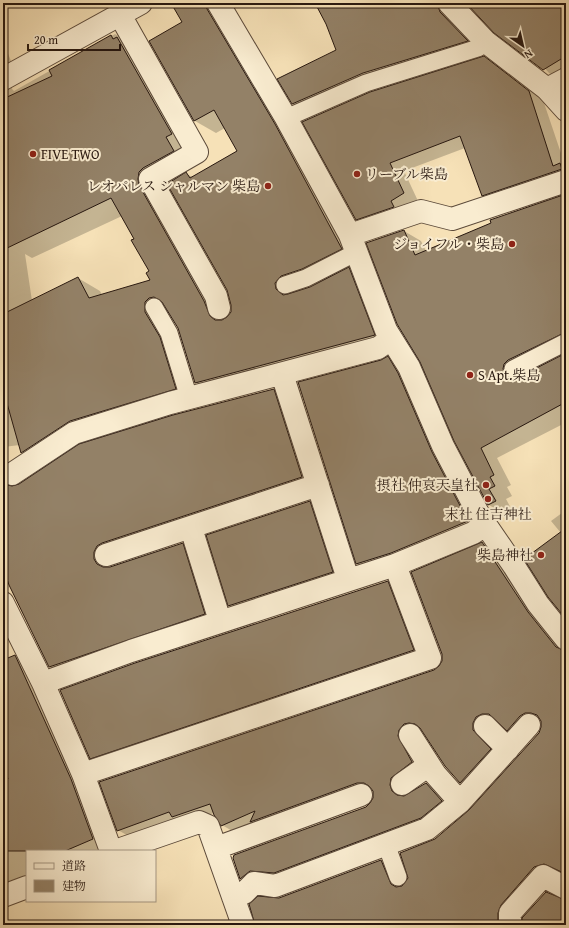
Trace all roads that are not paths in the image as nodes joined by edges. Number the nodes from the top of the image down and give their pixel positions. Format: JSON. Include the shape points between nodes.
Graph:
{"nodes":[{"id":1,"x":141,"y":3,"type":"edge"},
{"id":2,"x":218,"y":3,"type":"edge"},
{"id":3,"x":449,"y":3,"type":"edge"},
{"id":4,"x":120,"y":15,"type":"junction"},
{"id":5,"x":486,"y":42,"type":"junction"},
{"id":6,"x":3,"y":79,"type":"edge"},
{"id":7,"x":566,"y":79,"type":"edge"},
{"id":8,"x":547,"y":89,"type":"junction"},
{"id":9,"x":566,"y":110,"type":"edge"},
{"id":10,"x":286,"y":118,"type":"junction"},
{"id":11,"x":566,"y":181,"type":"edge"},
{"id":12,"x":354,"y":244,"type":"junction"},
{"id":13,"x":284,"y":285,"type":"dead end"},
{"id":14,"x":154,"y":307,"type":"dead end"},
{"id":15,"x":219,"y":308,"type":"dead end"},
{"id":16,"x":392,"y":339,"type":"junction"},
{"id":17,"x":566,"y":342,"type":"edge"},
{"id":18,"x":513,"y":369,"type":"dead end"},
{"id":19,"x":282,"y":374,"type":"junction"},
{"id":20,"x":189,"y":398,"type":"junction"},
{"id":21,"x":12,"y":474,"type":"dead end"},
{"id":22,"x":318,"y":485,"type":"junction"},
{"id":23,"x":485,"y":525,"type":"junction"},
{"id":24,"x":191,"y":528,"type":"junction"},
{"id":25,"x":106,"y":555,"type":"dead end"},
{"id":26,"x":396,"y":565,"type":"junction"},
{"id":27,"x":348,"y":579,"type":"junction"},
{"id":28,"x":3,"y":603,"type":"edge"},
{"id":29,"x":220,"y":621,"type":"junction"},
{"id":30,"x":566,"y":639,"type":"edge"},
{"id":31,"x":43,"y":683,"type":"junction"},
{"id":32,"x":530,"y":725,"type":"dead end"},
{"id":33,"x":485,"y":726,"type":"dead end"},
{"id":34,"x":410,"y":735,"type":"dead end"},
{"id":35,"x":508,"y":749,"type":"junction"},
{"id":36,"x":429,"y":765,"type":"junction"},
{"id":37,"x":83,"y":774,"type":"junction"},
{"id":38,"x":402,"y":784,"type":"dead end"},
{"id":39,"x":361,"y":795,"type":"dead end"},
{"id":40,"x":460,"y":802,"type":"junction"},
{"id":41,"x":386,"y":844,"type":"junction"},
{"id":42,"x":216,"y":848,"type":"junction"},
{"id":43,"x":111,"y":850,"type":"edge"},
{"id":44,"x":118,"y":850,"type":"edge"},
{"id":45,"x":398,"y":877,"type":"dead end"},
{"id":46,"x":26,"y":888,"type":"edge"},
{"id":47,"x":566,"y":888,"type":"edge"},
{"id":48,"x":3,"y":896,"type":"edge"},
{"id":49,"x":233,"y":897,"type":"junction"},
{"id":50,"x":242,"y":925,"type":"edge"},
{"id":51,"x":510,"y":925,"type":"edge"}],
"edges":[{"from":1,"to":4,"type":"street"},
{"from":2,"to":10,"type":"street"},
{"from":3,"to":5,"type":"street"},
{"from":4,"to":6,"type":"street"},
{"from":4,"to":15,"type":"street","via":[[197,152],[150,179],[216,296]]},
{"from":5,"to":8,"type":"street"},
{"from":5,"to":10,"type":"lane","via":[[478,48],[366,83]]},
{"from":7,"to":8,"type":"street"},
{"from":8,"to":9,"type":"street"},
{"from":10,"to":12,"type":"street"},
{"from":11,"to":12,"type":"street","via":[[452,219],[421,211]]},
{"from":12,"to":13,"type":"lane","via":[[306,278]]},
{"from":12,"to":16,"type":"street","via":[[386,330]]},
{"from":14,"to":20,"type":"lane","via":[[169,333]]},
{"from":16,"to":19,"type":"street","via":[[378,348]]},
{"from":16,"to":23,"type":"street","via":[[409,366],[443,446]]},
{"from":17,"to":18,"type":"lane"},
{"from":19,"to":20,"type":"street"},
{"from":19,"to":22,"type":"street"},
{"from":20,"to":21,"type":"street","via":[[74,433]]},
{"from":22,"to":24,"type":"street"},
{"from":22,"to":27,"type":"street"},
{"from":23,"to":26,"type":"street","via":[[473,533]]},
{"from":23,"to":30,"type":"street","via":[[538,604]]},
{"from":24,"to":25,"type":"street"},
{"from":24,"to":29,"type":"street"},
{"from":26,"to":27,"type":"street"},
{"from":26,"to":37,"type":"street","via":[[430,658]]},
{"from":27,"to":29,"type":"street"},
{"from":28,"to":31,"type":"street"},
{"from":29,"to":31,"type":"street"},
{"from":31,"to":37,"type":"street"},
{"from":32,"to":35,"type":"street"},
{"from":33,"to":35,"type":"street"},
{"from":34,"to":36,"type":"street"},
{"from":35,"to":40,"type":"street"},
{"from":36,"to":38,"type":"street"},
{"from":36,"to":40,"type":"street"},
{"from":37,"to":43,"type":"street"},
{"from":39,"to":42,"type":"street"},
{"from":40,"to":41,"type":"street","via":[[427,829]]},
{"from":41,"to":45,"type":"lane"},
{"from":41,"to":49,"type":"street","via":[[275,886],[254,883],[244,893]]},
{"from":42,"to":44,"type":"street","via":[[208,826],[199,822]]},
{"from":42,"to":49,"type":"street"},
{"from":46,"to":48,"type":"street"},
{"from":47,"to":51,"type":"street","via":[[543,876],[510,913]]},
{"from":49,"to":50,"type":"street"}]}
